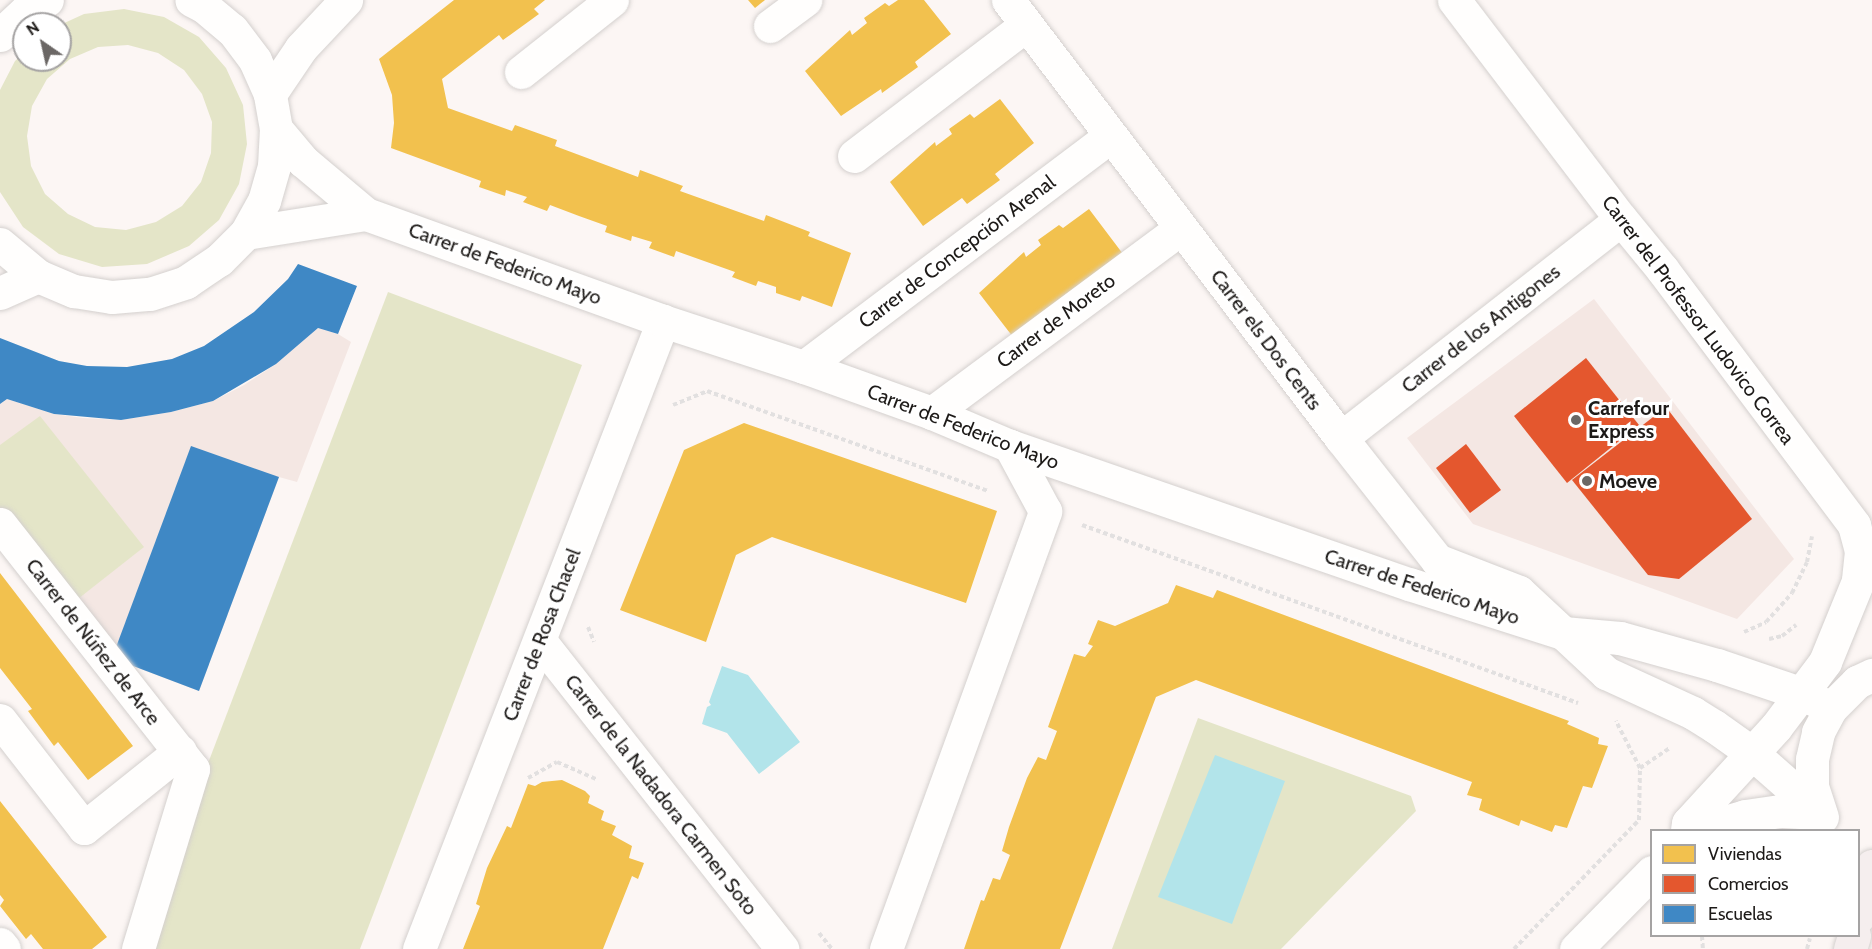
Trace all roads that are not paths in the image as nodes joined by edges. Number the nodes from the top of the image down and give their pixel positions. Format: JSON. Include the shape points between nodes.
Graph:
{"nodes":[{"id":1,"x":47,"y":0,"type":"edge"},
{"id":2,"x":346,"y":0,"type":"edge"},
{"id":3,"x":612,"y":0,"type":"edge"},
{"id":4,"x":805,"y":0,"type":"edge"},
{"id":5,"x":1454,"y":0,"type":"edge"},
{"id":6,"x":204,"y":2,"type":"edge"},
{"id":7,"x":1017,"y":13,"type":"edge"},
{"id":8,"x":770,"y":26,"type":"dead end"},
{"id":9,"x":0,"y":35,"type":"edge"},
{"id":10,"x":520,"y":72,"type":"dead end"},
{"id":11,"x":270,"y":94,"type":"junction"},
{"id":12,"x":276,"y":129,"type":"junction"},
{"id":13,"x":1110,"y":136,"type":"junction"},
{"id":14,"x":854,"y":156,"type":"dead end"},
{"id":15,"x":366,"y":214,"type":"junction"},
{"id":16,"x":1621,"y":219,"type":"junction"},
{"id":17,"x":1181,"y":228,"type":"junction"},
{"id":18,"x":246,"y":233,"type":"junction"},
{"id":19,"x":0,"y":243,"type":"edge"},
{"id":20,"x":38,"y":276,"type":"junction"},
{"id":21,"x":0,"y":293,"type":"edge"},
{"id":22,"x":663,"y":321,"type":"junction"},
{"id":23,"x":804,"y":367,"type":"junction"},
{"id":24,"x":932,"y":413,"type":"junction"},
{"id":25,"x":1341,"y":438,"type":"junction"},
{"id":26,"x":1010,"y":447,"type":"junction"},
{"id":27,"x":0,"y":524,"type":"edge"},
{"id":28,"x":1563,"y":633,"type":"junction"},
{"id":29,"x":540,"y":641,"type":"junction"},
{"id":30,"x":1872,"y":675,"type":"edge"},
{"id":31,"x":1817,"y":701,"type":"junction"},
{"id":32,"x":0,"y":720,"type":"edge"},
{"id":33,"x":171,"y":741,"type":"junction"},
{"id":34,"x":1752,"y":753,"type":"junction"},
{"id":35,"x":1826,"y":822,"type":"edge"},
{"id":36,"x":1687,"y":829,"type":"edge"},
{"id":37,"x":1714,"y":829,"type":"edge"},
{"id":38,"x":1872,"y":866,"type":"edge"},
{"id":39,"x":1650,"y":874,"type":"edge"},
{"id":40,"x":1860,"y":910,"type":"edge"},
{"id":41,"x":0,"y":944,"type":"edge"},
{"id":42,"x":4,"y":949,"type":"edge"},
{"id":43,"x":138,"y":949,"type":"edge"},
{"id":44,"x":419,"y":949,"type":"edge"},
{"id":45,"x":782,"y":949,"type":"edge"},
{"id":46,"x":886,"y":949,"type":"edge"},
{"id":47,"x":1576,"y":949,"type":"edge"}],
"edges":[{"from":1,"to":9,"type":"street","via":[[25,12]]},
{"from":2,"to":11,"type":"street","via":[[301,48]]},
{"from":3,"to":10,"type":"street"},
{"from":4,"to":8,"type":"street"},
{"from":5,"to":16,"type":"street","name":"Carrer del Professor Ludovico Correa"},
{"from":6,"to":11,"type":"street","via":[[255,60]]},
{"from":7,"to":13,"type":"street","name":"Carrer els Dos Cents"},
{"from":7,"to":14,"type":"street"},
{"from":11,"to":12,"type":"street"},
{"from":12,"to":15,"type":"street","name":"Carrer de Federico Mayo","via":[[303,161]]},
{"from":12,"to":18,"type":"street","via":[[274,166],[264,201]]},
{"from":13,"to":17,"type":"street","name":"Carrer els Dos Cents"},
{"from":13,"to":23,"type":"street","name":"Carrer de Concepción Arenal"},
{"from":15,"to":18,"type":"street","name":"Carrer de Federico Mayo"},
{"from":15,"to":22,"type":"street","name":"Carrer de Federico Mayo"},
{"from":16,"to":25,"type":"street","name":"Carrer de los Antigones"},
{"from":16,"to":31,"type":"street","name":"Carrer del Professor Ludovico Correa","via":[[1854,525],[1861,551],[1858,580],[1825,662]]},
{"from":17,"to":24,"type":"street","name":"Carrer de Moreto"},
{"from":17,"to":25,"type":"street","name":"Carrer els Dos Cents"},
{"from":18,"to":20,"type":"street","via":[[219,260],[186,282],[150,294],[112,297],[74,291]]},
{"from":19,"to":20,"type":"street"},
{"from":20,"to":21,"type":"street"},
{"from":22,"to":23,"type":"street","name":"Carrer de Federico Mayo"},
{"from":22,"to":29,"type":"street","name":"Carrer de Rosa Chacel"},
{"from":23,"to":24,"type":"street","name":"Carrer de Federico Mayo"},
{"from":24,"to":26,"type":"street","name":"Carrer de Federico Mayo"},
{"from":25,"to":28,"type":"street","name":"Carrer els Dos Cents","via":[[1437,560],[1519,592]]},
{"from":26,"to":28,"type":"street","name":"Carrer de Federico Mayo"},
{"from":26,"to":46,"type":"street","via":[[1045,511]]},
{"from":27,"to":33,"type":"street","name":"Carrer de Núñez de Arce"},
{"from":28,"to":31,"type":"street","name":"Carrer de Federico Mayo","via":[[1620,638],[1717,664]]},
{"from":28,"to":34,"type":"street","name":"Carrer de Federico Mayo","via":[[1606,673],[1693,713]]},
{"from":29,"to":44,"type":"street","name":"Carrer de Rosa Chacel"},
{"from":29,"to":45,"type":"street","name":"Carrer de la Nadadora Carmen Soto"},
{"from":30,"to":31,"type":"street"},
{"from":31,"to":34,"type":"street"},
{"from":31,"to":35,"type":"street","via":[[1812,787]]},
{"from":32,"to":33,"type":"street","via":[[84,828]]},
{"from":33,"to":43,"type":"street","name":"Carrer de Núñez de Arce","via":[[194,769]]},
{"from":34,"to":35,"type":"street","name":"Carrer de Federico Mayo"},
{"from":34,"to":36,"type":"street","via":[[1688,823]]},
{"from":35,"to":37,"type":"street","via":[[1780,811],[1745,816]]},
{"from":38,"to":40,"type":"main road"},
{"from":39,"to":47,"type":"street"},
{"from":41,"to":42,"type":"street"}]}
